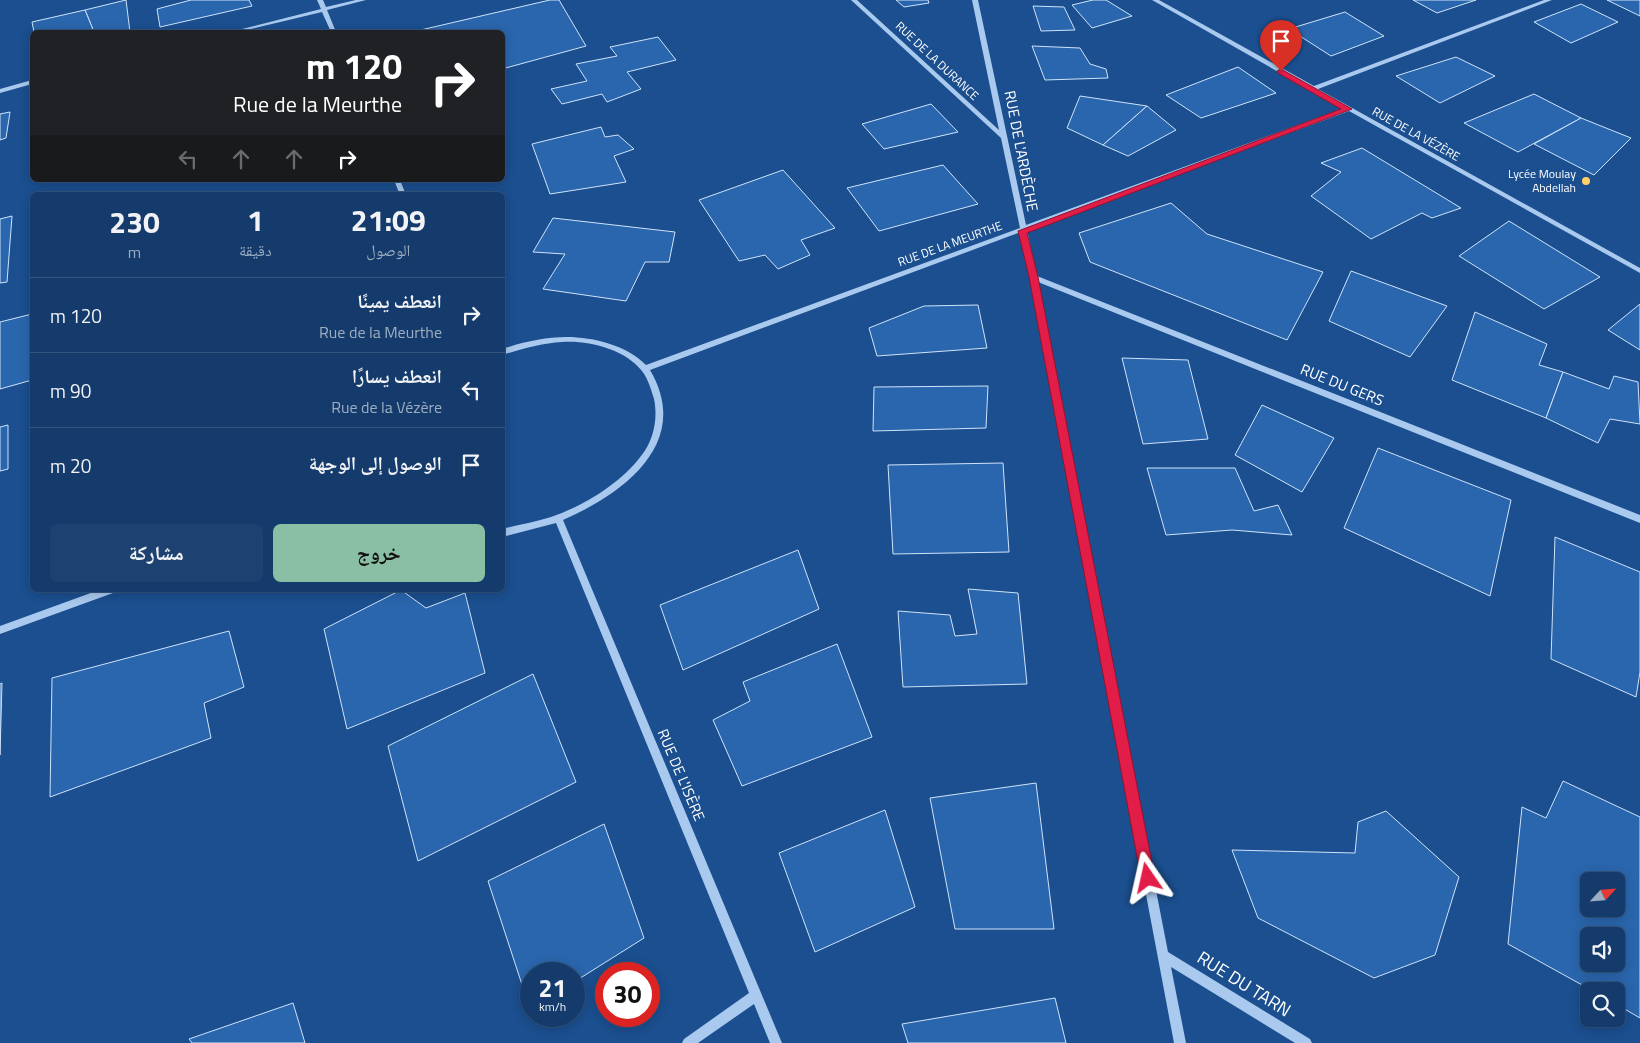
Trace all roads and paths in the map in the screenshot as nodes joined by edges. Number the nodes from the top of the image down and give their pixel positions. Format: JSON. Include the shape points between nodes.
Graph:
{"nodes":[{"id":1,"x":320,"y":0,"type":"edge"},
{"id":2,"x":362,"y":0,"type":"edge"},
{"id":3,"x":854,"y":0,"type":"edge"},
{"id":4,"x":975,"y":0,"type":"edge"},
{"id":5,"x":1155,"y":0,"type":"edge"},
{"id":6,"x":1549,"y":0,"type":"edge"},
{"id":7,"x":324,"y":10,"type":"junction"},
{"id":8,"x":241,"y":30,"type":"edge"},
{"id":9,"x":333,"y":30,"type":"edge"},
{"id":10,"x":30,"y":82,"type":"edge"},
{"id":11,"x":1312,"y":89,"type":"junction"},
{"id":12,"x":0,"y":90,"type":"edge"},
{"id":13,"x":1348,"y":109,"type":"junction"},
{"id":14,"x":1005,"y":139,"type":"junction"},
{"id":15,"x":1022,"y":231,"type":"junction"},
{"id":16,"x":1640,"y":271,"type":"edge"},
{"id":17,"x":1034,"y":277,"type":"junction"},
{"id":18,"x":505,"y":351,"type":"edge"},
{"id":19,"x":645,"y":369,"type":"junction"},
{"id":20,"x":558,"y":518,"type":"junction"},
{"id":21,"x":1640,"y":519,"type":"edge"},
{"id":22,"x":505,"y":532,"type":"edge"},
{"id":23,"x":104,"y":592,"type":"edge"},
{"id":24,"x":0,"y":630,"type":"edge"},
{"id":25,"x":1163,"y":955,"type":"junction"},
{"id":26,"x":756,"y":995,"type":"junction"},
{"id":27,"x":688,"y":1043,"type":"edge"},
{"id":28,"x":776,"y":1043,"type":"edge"},
{"id":29,"x":1180,"y":1043,"type":"edge"},
{"id":30,"x":1306,"y":1043,"type":"edge"}],
"edges":[{"from":1,"to":7,"type":"street"},
{"from":2,"to":7,"type":"street"},
{"from":3,"to":14,"type":"street","name":"RUE DE LA DURANCE"},
{"from":4,"to":14,"type":"street","name":"RUE DE L'ARDÈCHE"},
{"from":5,"to":11,"type":"street","name":"RUE DE LA VÉZÈRE"},
{"from":6,"to":11,"type":"street"},
{"from":7,"to":8,"type":"street"},
{"from":7,"to":9,"type":"street"},
{"from":10,"to":12,"type":"street"},
{"from":11,"to":13,"type":"street","name":"RUE DE LA VÉZÈRE"},
{"from":13,"to":15,"type":"street","name":"RUE DE LA MEURTHE"},
{"from":13,"to":16,"type":"street","name":"RUE DE LA VÉZÈRE"},
{"from":14,"to":15,"type":"street","name":"RUE DE L'ARDÈCHE"},
{"from":15,"to":17,"type":"street","name":"RUE DE L'ARDÈCHE"},
{"from":15,"to":19,"type":"street","name":"RUE DE LA MEURTHE"},
{"from":17,"to":21,"type":"street","name":"RUE DU GERS"},
{"from":17,"to":25,"type":"street","name":"RUE DE L'ARDÈCHE"},
{"from":18,"to":19,"type":"street","via":[[570,339],[605,344],[633,358]]},
{"from":19,"to":20,"type":"street","via":[[660,400],[659,428],[645,457],[613,488]]},
{"from":20,"to":22,"type":"street"},
{"from":20,"to":26,"type":"street","name":"RUE DE L'ISÈRE"},
{"from":23,"to":24,"type":"street"},
{"from":25,"to":29,"type":"street","name":"RUE DE L'ARDÈCHE"},
{"from":25,"to":30,"type":"street","name":"RUE DU TARN"},
{"from":26,"to":27,"type":"street"},
{"from":26,"to":28,"type":"street","name":"RUE DE L'ISÈRE"}]}
